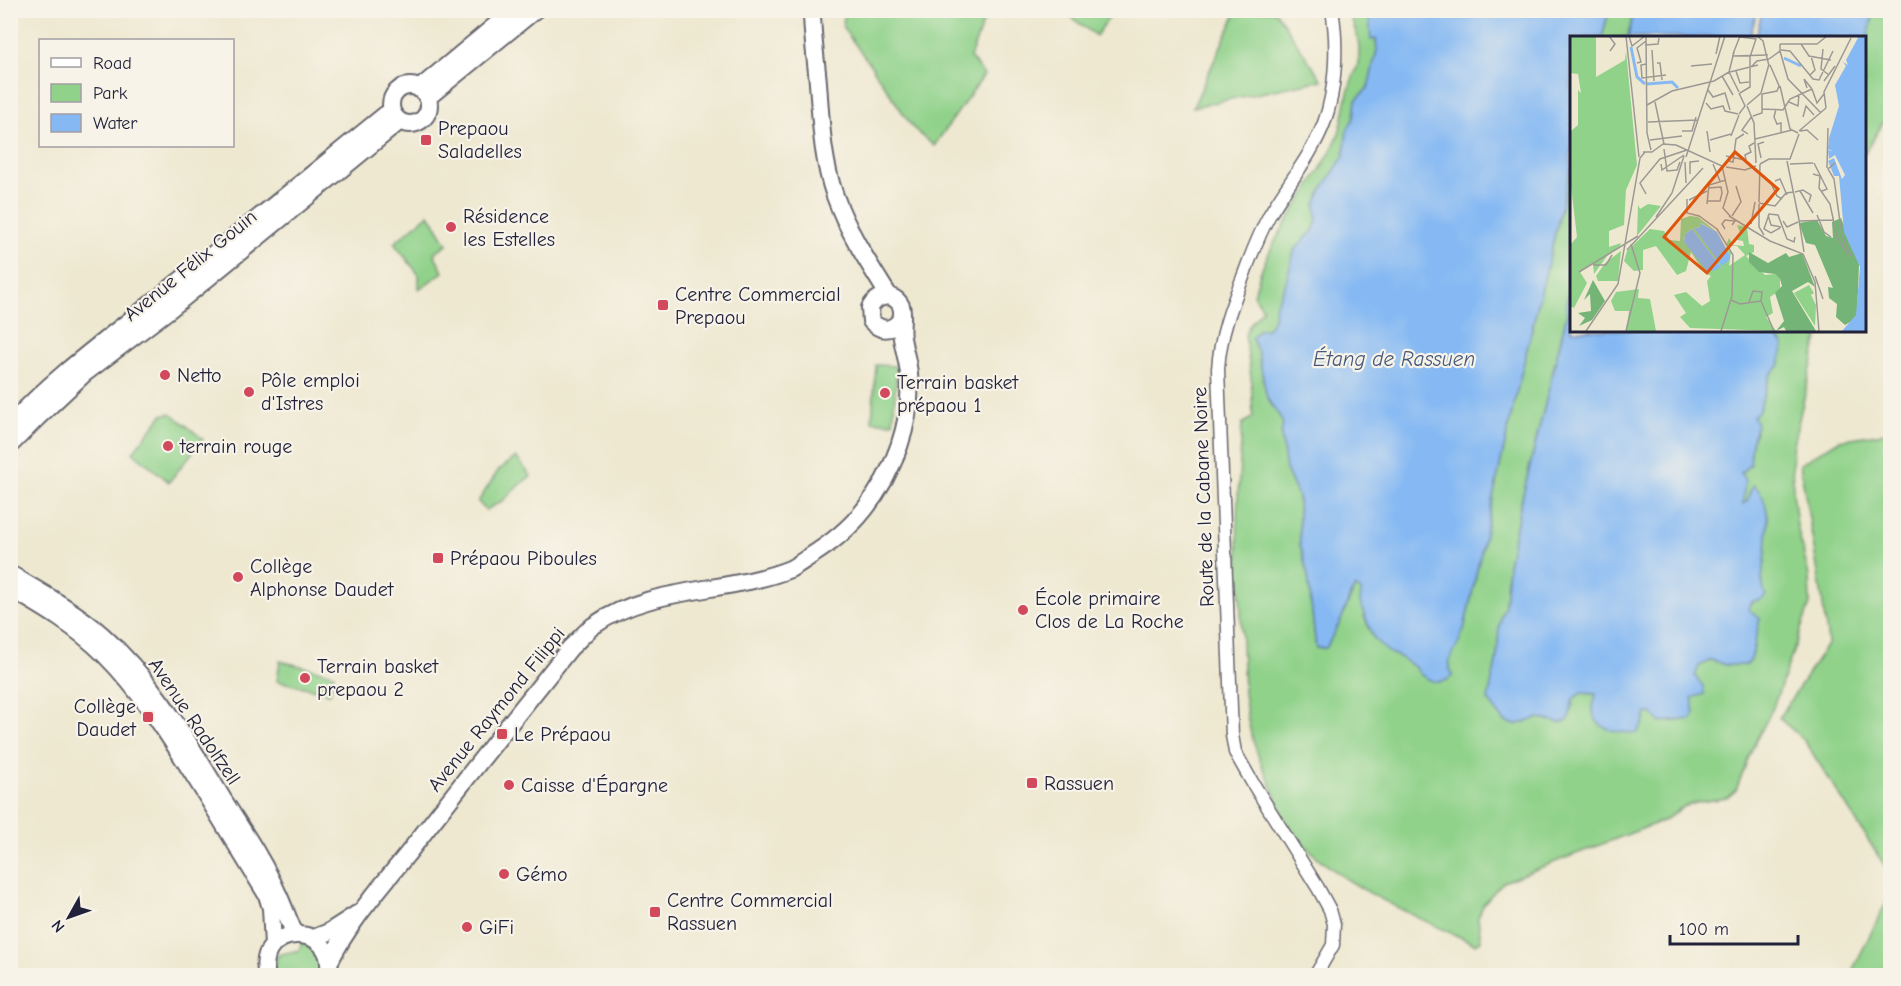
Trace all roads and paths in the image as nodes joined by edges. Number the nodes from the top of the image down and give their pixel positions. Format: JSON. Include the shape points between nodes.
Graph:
{"nodes":[{"id":1,"x":514,"y":10,"type":"edge"},
{"id":2,"x":535,"y":10,"type":"edge"},
{"id":3,"x":807,"y":10,"type":"edge"},
{"id":4,"x":812,"y":10,"type":"edge"},
{"id":5,"x":1332,"y":10,"type":"edge"},
{"id":6,"x":812,"y":28,"type":"junction"},
{"id":7,"x":423,"y":93,"type":"junction"},
{"id":8,"x":396,"y":116,"type":"junction"},
{"id":9,"x":882,"y":298,"type":"junction"},
{"id":10,"x":901,"y":319,"type":"junction"},
{"id":11,"x":884,"y":329,"type":"junction"},
{"id":12,"x":904,"y":348,"type":"junction"},
{"id":13,"x":10,"y":425,"type":"edge"},
{"id":14,"x":10,"y":445,"type":"edge"},
{"id":15,"x":10,"y":574,"type":"edge"},
{"id":16,"x":10,"y":588,"type":"edge"},
{"id":17,"x":363,"y":910,"type":"junction"},
{"id":18,"x":295,"y":934,"type":"junction"},
{"id":19,"x":314,"y":938,"type":"junction"},
{"id":20,"x":273,"y":945,"type":"junction"},
{"id":21,"x":328,"y":969,"type":"edge"},
{"id":22,"x":262,"y":972,"type":"edge"},
{"id":23,"x":1316,"y":975,"type":"edge"}],
"edges":[{"from":1,"to":7,"type":"main road","name":"Avenue Félix Gouin"},
{"from":2,"to":7,"type":"main road","name":"Avenue Félix Gouin"},
{"from":3,"to":6,"type":"main road"},
{"from":4,"to":6,"type":"main road"},
{"from":5,"to":23,"type":"street","name":"Route de la Cabane Noire","via":[[1336,51],[1324,122],[1252,253],[1229,314],[1218,369],[1232,735],[1235,752],[1330,910],[1333,945]]},
{"from":6,"to":9,"type":"main road","via":[[825,162],[836,198]]},
{"from":7,"to":8,"type":"main road","name":"Avenue Félix Gouin","via":[[413,87],[400,89],[392,99]]},
{"from":7,"to":8,"type":"main road","name":"Avenue Félix Gouin","via":[[428,109],[422,120],[411,124]]},
{"from":8,"to":13,"type":"main road","name":"Avenue Félix Gouin","via":[[385,115],[74,364]]},
{"from":8,"to":14,"type":"main road","name":"Avenue Félix Gouin","via":[[170,309],[86,373]]},
{"from":9,"to":10,"type":"main road","via":[[895,299],[900,304]]},
{"from":9,"to":11,"type":"main road","via":[[870,308],[869,315],[875,325]]},
{"from":10,"to":11,"type":"main road","via":[[896,326]]},
{"from":10,"to":12,"type":"main road","name":"Avenue Raymond Filippi"},
{"from":11,"to":12,"type":"main road"},
{"from":12,"to":17,"type":"main road","name":"Avenue Raymond Filippi","via":[[909,400],[893,461],[864,510],[838,538],[791,568],[641,603],[593,626],[570,648]]},
{"from":15,"to":18,"type":"main road","name":"Avenue Radolfzell","via":[[101,634],[148,684],[263,865]]},
{"from":16,"to":20,"type":"main road","name":"Avenue Radolfzell","via":[[95,647],[143,699],[267,895]]},
{"from":17,"to":19,"type":"main road","name":"Avenue Raymond Filippi"},
{"from":17,"to":21,"type":"main road","name":"Avenue Raymond Filippi"},
{"from":18,"to":19,"type":"main road"},
{"from":18,"to":20,"type":"main road"},
{"from":19,"to":21,"type":"main road","via":[[324,949]]},
{"from":20,"to":22,"type":"main road"}]}
